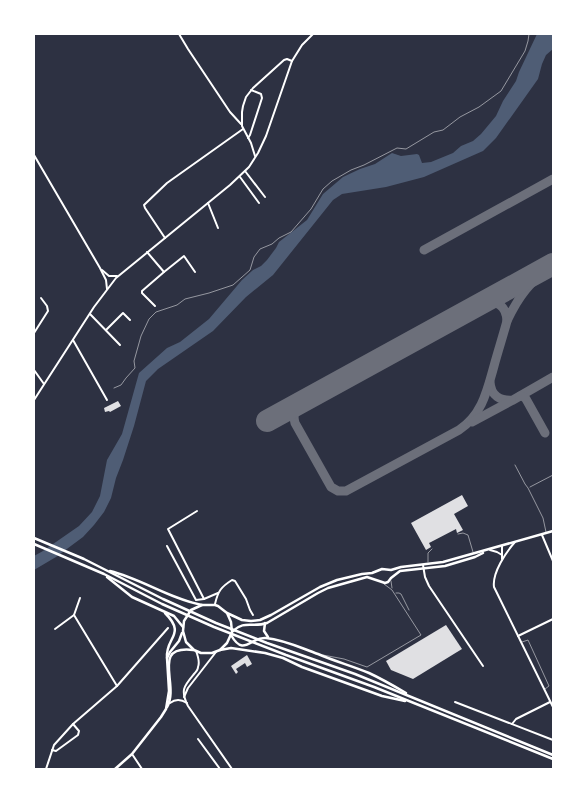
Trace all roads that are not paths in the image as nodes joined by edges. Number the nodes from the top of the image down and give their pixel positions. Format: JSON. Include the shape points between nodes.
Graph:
{"nodes":[{"id":1,"x":179,"y":34,"type":"edge"},
{"id":2,"x":313,"y":34,"type":"edge"},
{"id":3,"x":292,"y":61,"type":"junction"},
{"id":4,"x":251,"y":90,"type":"junction"},
{"id":5,"x":241,"y":124,"type":"junction"},
{"id":6,"x":243,"y":129,"type":"junction"},
{"id":7,"x":248,"y":138,"type":"junction"},
{"id":8,"x":34,"y":155,"type":"edge"},
{"id":9,"x":256,"y":157,"type":"junction"},
{"id":10,"x":245,"y":171,"type":"junction"},
{"id":11,"x":240,"y":176,"type":"junction"},
{"id":12,"x":265,"y":197,"type":"dead end"},
{"id":13,"x":259,"y":203,"type":"dead end"},
{"id":14,"x":208,"y":204,"type":"junction"},
{"id":15,"x":218,"y":228,"type":"dead end"},
{"id":16,"x":165,"y":238,"type":"junction"},
{"id":17,"x":147,"y":252,"type":"junction"},
{"id":18,"x":100,"y":268,"type":"junction"},
{"id":19,"x":164,"y":272,"type":"junction"},
{"id":20,"x":195,"y":272,"type":"dead end"},
{"id":21,"x":107,"y":275,"type":"junction"},
{"id":22,"x":119,"y":276,"type":"junction"},
{"id":23,"x":106,"y":280,"type":"junction"},
{"id":24,"x":112,"y":283,"type":"junction"},
{"id":25,"x":107,"y":289,"type":"junction"},
{"id":26,"x":41,"y":298,"type":"dead end"},
{"id":27,"x":154,"y":306,"type":"dead end"},
{"id":28,"x":90,"y":314,"type":"junction"},
{"id":29,"x":130,"y":320,"type":"dead end"},
{"id":30,"x":106,"y":330,"type":"junction"},
{"id":31,"x":34,"y":333,"type":"edge"},
{"id":32,"x":73,"y":340,"type":"junction"},
{"id":33,"x":120,"y":345,"type":"dead end"},
{"id":34,"x":34,"y":370,"type":"edge"},
{"id":35,"x":44,"y":384,"type":"junction"},
{"id":36,"x":34,"y":400,"type":"edge"},
{"id":37,"x":107,"y":400,"type":"dead end"},
{"id":38,"x":515,"y":465,"type":"dead end"},
{"id":39,"x":553,"y":475,"type":"edge"},
{"id":40,"x":528,"y":488,"type":"junction"},
{"id":41,"x":197,"y":510,"type":"dead end"},
{"id":42,"x":553,"y":531,"type":"edge"},
{"id":43,"x":546,"y":533,"type":"junction"},
{"id":44,"x":458,"y":534,"type":"dead end"},
{"id":45,"x":542,"y":535,"type":"junction"},
{"id":46,"x":34,"y":538,"type":"edge"},
{"id":47,"x":515,"y":542,"type":"junction"},
{"id":48,"x":34,"y":544,"type":"edge"},
{"id":49,"x":167,"y":546,"type":"dead end"},
{"id":50,"x":502,"y":546,"type":"junction"},
{"id":51,"x":432,"y":549,"type":"dead end"},
{"id":52,"x":490,"y":550,"type":"junction"},
{"id":53,"x":484,"y":552,"type":"junction"},
{"id":54,"x":474,"y":554,"type":"junction"},
{"id":55,"x":503,"y":555,"type":"junction"},
{"id":56,"x":553,"y":561,"type":"edge"},
{"id":57,"x":428,"y":565,"type":"junction"},
{"id":58,"x":423,"y":567,"type":"junction"},
{"id":59,"x":104,"y":569,"type":"junction"},
{"id":60,"x":388,"y":570,"type":"junction"},
{"id":61,"x":379,"y":571,"type":"junction"},
{"id":62,"x":104,"y":574,"type":"junction"},
{"id":63,"x":391,"y":579,"type":"junction"},
{"id":64,"x":379,"y":581,"type":"junction"},
{"id":65,"x":383,"y":583,"type":"junction"},
{"id":66,"x":392,"y":590,"type":"junction"},
{"id":67,"x":218,"y":593,"type":"junction"},
{"id":68,"x":395,"y":594,"type":"junction"},
{"id":69,"x":80,"y":598,"type":"dead end"},
{"id":70,"x":204,"y":599,"type":"junction"},
{"id":71,"x":202,"y":605,"type":"junction"},
{"id":72,"x":215,"y":605,"type":"junction"},
{"id":73,"x":409,"y":610,"type":"dead end"},
{"id":74,"x":164,"y":612,"type":"junction"},
{"id":75,"x":226,"y":613,"type":"junction"},
{"id":76,"x":74,"y":615,"type":"junction"},
{"id":77,"x":253,"y":615,"type":"dead end"},
{"id":78,"x":553,"y":619,"type":"edge"},
{"id":79,"x":265,"y":623,"type":"junction"},
{"id":80,"x":168,"y":628,"type":"dead end"},
{"id":81,"x":55,"y":629,"type":"dead end"},
{"id":82,"x":183,"y":630,"type":"junction"},
{"id":83,"x":232,"y":633,"type":"junction"},
{"id":84,"x":518,"y":636,"type":"junction"},
{"id":85,"x":269,"y":638,"type":"junction"},
{"id":86,"x":521,"y":642,"type":"junction"},
{"id":87,"x":195,"y":650,"type":"junction"},
{"id":88,"x":218,"y":651,"type":"junction"},
{"id":89,"x":317,"y":654,"type":"junction"},
{"id":90,"x":167,"y":658,"type":"junction"},
{"id":91,"x":483,"y":666,"type":"dead end"},
{"id":92,"x":117,"y":686,"type":"junction"},
{"id":93,"x":544,"y":690,"type":"junction"},
{"id":94,"x":184,"y":697,"type":"junction"},
{"id":95,"x":414,"y":698,"type":"junction"},
{"id":96,"x":186,"y":702,"type":"junction"},
{"id":97,"x":412,"y":702,"type":"junction"},
{"id":98,"x":455,"y":702,"type":"dead end"},
{"id":99,"x":551,"y":702,"type":"junction"},
{"id":100,"x":170,"y":703,"type":"junction"},
{"id":101,"x":553,"y":707,"type":"edge"},
{"id":102,"x":166,"y":709,"type":"junction"},
{"id":103,"x":73,"y":724,"type":"junction"},
{"id":104,"x":512,"y":724,"type":"junction"},
{"id":105,"x":198,"y":738,"type":"dead end"},
{"id":106,"x":553,"y":740,"type":"edge"},
{"id":107,"x":52,"y":750,"type":"junction"},
{"id":108,"x":132,"y":754,"type":"junction"},
{"id":109,"x":553,"y":754,"type":"edge"},
{"id":110,"x":553,"y":759,"type":"edge"},
{"id":111,"x":46,"y":769,"type":"edge"},
{"id":112,"x":115,"y":769,"type":"edge"},
{"id":113,"x":142,"y":769,"type":"edge"},
{"id":114,"x":220,"y":769,"type":"edge"},
{"id":115,"x":232,"y":769,"type":"edge"}],
"edges":[{"from":1,"to":5,"type":"street"},
{"from":2,"to":3,"type":"street"},
{"from":3,"to":4,"type":"street","via":[[284,60]]},
{"from":3,"to":9,"type":"street"},
{"from":4,"to":5,"type":"street","via":[[243,106]]},
{"from":4,"to":7,"type":"street","via":[[261,94],[262,98]]},
{"from":5,"to":6,"type":"street"},
{"from":6,"to":7,"type":"street"},
{"from":6,"to":16,"type":"street","via":[[166,183],[144,205]]},
{"from":7,"to":9,"type":"street"},
{"from":8,"to":18,"type":"street"},
{"from":9,"to":10,"type":"street"},
{"from":10,"to":11,"type":"street"},
{"from":10,"to":12,"type":"street"},
{"from":11,"to":13,"type":"street"},
{"from":11,"to":14,"type":"street"},
{"from":14,"to":15,"type":"street"},
{"from":14,"to":16,"type":"street"},
{"from":16,"to":17,"type":"street"},
{"from":17,"to":19,"type":"street"},
{"from":17,"to":22,"type":"street"},
{"from":18,"to":21,"type":"street"},
{"from":18,"to":23,"type":"street"},
{"from":19,"to":20,"type":"street","via":[[184,256]]},
{"from":19,"to":27,"type":"street","via":[[142,291]]},
{"from":21,"to":22,"type":"street"},
{"from":21,"to":24,"type":"street"},
{"from":22,"to":24,"type":"street"},
{"from":23,"to":24,"type":"street"},
{"from":23,"to":25,"type":"street"},
{"from":24,"to":25,"type":"street"},
{"from":25,"to":28,"type":"street"},
{"from":26,"to":31,"type":"street","via":[[48,311]]},
{"from":28,"to":30,"type":"street"},
{"from":28,"to":32,"type":"street"},
{"from":29,"to":30,"type":"street","via":[[123,313]]},
{"from":30,"to":33,"type":"street"},
{"from":32,"to":35,"type":"street"},
{"from":32,"to":37,"type":"street"},
{"from":34,"to":35,"type":"street"},
{"from":35,"to":36,"type":"street"},
{"from":38,"to":40,"type":"lane"},
{"from":39,"to":40,"type":"lane"},
{"from":40,"to":43,"type":"lane"},
{"from":41,"to":70,"type":"street","via":[[168,529]]},
{"from":42,"to":43,"type":"main road"},
{"from":43,"to":45,"type":"main road"},
{"from":44,"to":54,"type":"lane","via":[[468,535]]},
{"from":45,"to":47,"type":"main road"},
{"from":45,"to":56,"type":"street"},
{"from":46,"to":59,"type":"main road"},
{"from":47,"to":50,"type":"main road"},
{"from":47,"to":55,"type":"street"},
{"from":48,"to":62,"type":"main road"},
{"from":49,"to":70,"type":"street","via":[[196,600]]},
{"from":50,"to":52,"type":"main road"},
{"from":50,"to":55,"type":"street"},
{"from":51,"to":57,"type":"lane","via":[[427,557]]},
{"from":52,"to":53,"type":"main road"},
{"from":52,"to":55,"type":"street"},
{"from":53,"to":54,"type":"main road"},
{"from":53,"to":58,"type":"main road","via":[[449,565]]},
{"from":54,"to":57,"type":"main road"},
{"from":55,"to":84,"type":"street","via":[[494,587]]},
{"from":57,"to":58,"type":"main road"},
{"from":58,"to":60,"type":"main road"},
{"from":58,"to":63,"type":"main road","via":[[398,572]]},
{"from":58,"to":91,"type":"street","via":[[424,577],[436,597]]},
{"from":59,"to":71,"type":"main road"},
{"from":59,"to":95,"type":"main road","via":[[163,599],[267,643]]},
{"from":60,"to":61,"type":"main road"},
{"from":60,"to":63,"type":"main road"},
{"from":61,"to":64,"type":"main road","via":[[376,575]]},
{"from":61,"to":75,"type":"main road","via":[[326,584],[263,619],[242,620]]},
{"from":62,"to":74,"type":"main road","via":[[132,597]]},
{"from":62,"to":97,"type":"main road","via":[[214,627]]},
{"from":63,"to":65,"type":"main road"},
{"from":63,"to":66,"type":"lane"},
{"from":64,"to":65,"type":"main road"},
{"from":64,"to":79,"type":"main road","via":[[367,577],[328,588]]},
{"from":65,"to":66,"type":"lane"},
{"from":66,"to":68,"type":"lane"},
{"from":67,"to":70,"type":"street"},
{"from":67,"to":72,"type":"street"},
{"from":67,"to":77,"type":"street","via":[[229,582],[235,581]]},
{"from":68,"to":73,"type":"lane","via":[[400,593]]},
{"from":68,"to":89,"type":"lane","via":[[421,634],[365,667]]},
{"from":69,"to":76,"type":"street"},
{"from":71,"to":72,"type":"main road"},
{"from":71,"to":82,"type":"main road","via":[[187,615]]},
{"from":72,"to":75,"type":"main road"},
{"from":74,"to":82,"type":"main road","via":[[174,616]]},
{"from":74,"to":90,"type":"main road","via":[[175,627]]},
{"from":75,"to":83,"type":"main road"},
{"from":76,"to":81,"type":"street"},
{"from":76,"to":92,"type":"street"},
{"from":78,"to":84,"type":"street"},
{"from":79,"to":83,"type":"main road","via":[[240,625]]},
{"from":79,"to":85,"type":"main road","via":[[264,631]]},
{"from":80,"to":92,"type":"street"},
{"from":82,"to":87,"type":"main road","via":[[186,642]]},
{"from":82,"to":90,"type":"main road"},
{"from":83,"to":85,"type":"main road","via":[[235,642],[245,646],[262,637]]},
{"from":83,"to":88,"type":"main road","via":[[227,644]]},
{"from":84,"to":86,"type":"street"},
{"from":85,"to":89,"type":"main road"},
{"from":86,"to":93,"type":"street"},
{"from":86,"to":93,"type":"lane","via":[[528,640],[549,686]]},
{"from":87,"to":88,"type":"main road","via":[[206,653]]},
{"from":87,"to":94,"type":"street","via":[[199,667],[184,688]]},
{"from":87,"to":100,"type":"main road","via":[[179,649],[170,657]]},
{"from":88,"to":94,"type":"street"},
{"from":88,"to":97,"type":"main road","via":[[231,648],[283,658],[382,696]]},
{"from":89,"to":95,"type":"main road","via":[[367,672]]},
{"from":90,"to":102,"type":"main road","via":[[169,691]]},
{"from":92,"to":103,"type":"street"},
{"from":93,"to":99,"type":"street"},
{"from":94,"to":96,"type":"street"},
{"from":95,"to":109,"type":"main road"},
{"from":96,"to":100,"type":"street","via":[[173,700]]},
{"from":96,"to":115,"type":"street"},
{"from":97,"to":110,"type":"main road"},
{"from":98,"to":104,"type":"street"},
{"from":99,"to":101,"type":"street"},
{"from":99,"to":104,"type":"street","via":[[519,717]]},
{"from":100,"to":102,"type":"main road"},
{"from":102,"to":108,"type":"main road"},
{"from":103,"to":107,"type":"street"},
{"from":103,"to":107,"type":"street","via":[[79,731],[78,735]]},
{"from":104,"to":106,"type":"street"},
{"from":105,"to":114,"type":"street"},
{"from":107,"to":111,"type":"street"},
{"from":108,"to":112,"type":"main road"},
{"from":108,"to":113,"type":"street"}]}
